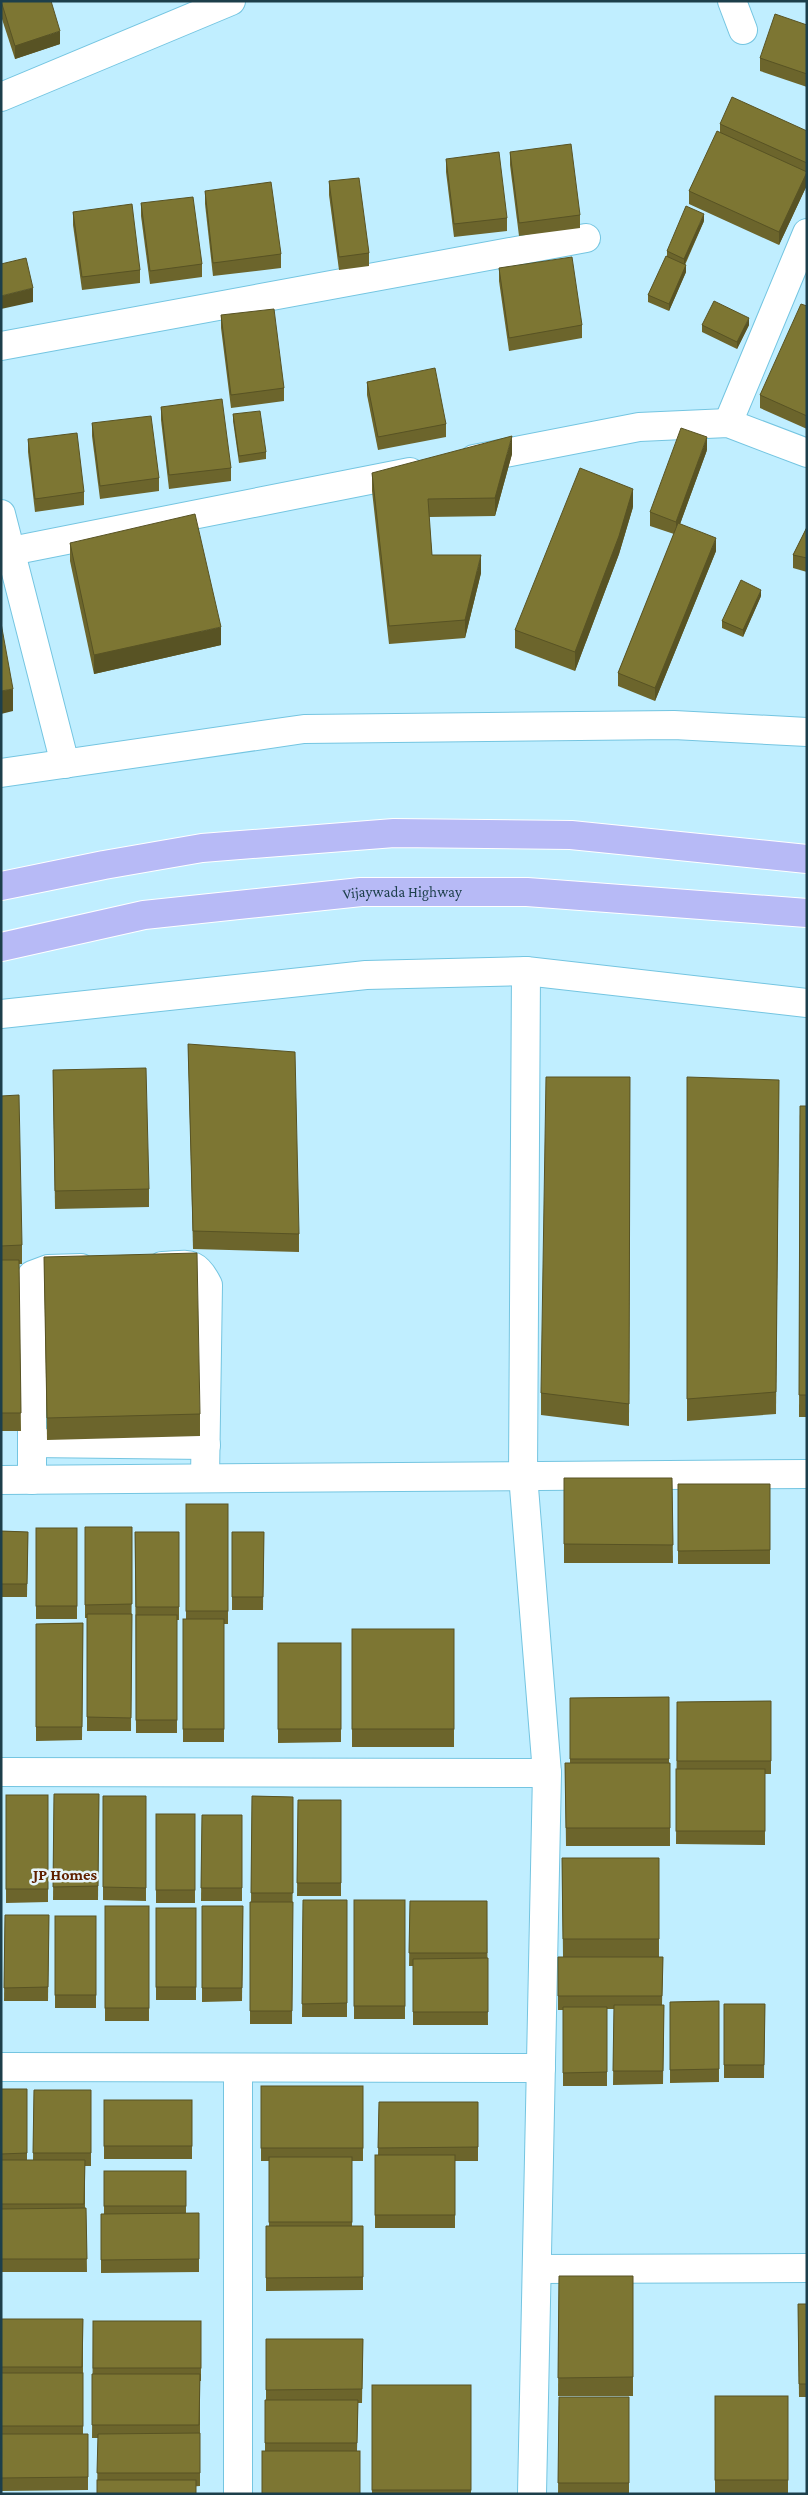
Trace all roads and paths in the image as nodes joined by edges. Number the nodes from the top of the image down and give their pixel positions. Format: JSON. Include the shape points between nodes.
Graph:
{"nodes":[{"id":1,"x":231,"y":1,"type":"edge"},
{"id":2,"x":732,"y":1,"type":"edge"},
{"id":3,"x":743,"y":30,"type":"dead end"},
{"id":4,"x":1,"y":97,"type":"edge"},
{"id":5,"x":807,"y":233,"type":"edge"},
{"id":6,"x":586,"y":238,"type":"dead end"},
{"id":7,"x":1,"y":346,"type":"edge"},
{"id":8,"x":728,"y":423,"type":"junction"},
{"id":9,"x":807,"y":453,"type":"edge"},
{"id":10,"x":1,"y":514,"type":"edge"},
{"id":11,"x":6,"y":552,"type":"edge"},
{"id":12,"x":807,"y":732,"type":"edge"},
{"id":13,"x":65,"y":764,"type":"junction"},
{"id":14,"x":1,"y":773,"type":"edge"},
{"id":15,"x":807,"y":859,"type":"edge"},
{"id":16,"x":1,"y":886,"type":"edge"},
{"id":17,"x":807,"y":912,"type":"edge"},
{"id":18,"x":1,"y":947,"type":"edge"},
{"id":19,"x":526,"y":972,"type":"junction"},
{"id":20,"x":807,"y":1003,"type":"edge"},
{"id":21,"x":1,"y":1014,"type":"edge"},
{"id":22,"x":106,"y":1267,"type":"edge"},
{"id":23,"x":134,"y":1267,"type":"edge"},
{"id":24,"x":32,"y":1443,"type":"junction"},
{"id":25,"x":206,"y":1445,"type":"junction"},
{"id":26,"x":807,"y":1474,"type":"edge"},
{"id":27,"x":523,"y":1475,"type":"junction"},
{"id":28,"x":205,"y":1478,"type":"junction"},
{"id":29,"x":1,"y":1480,"type":"edge"},
{"id":30,"x":32,"y":1480,"type":"junction"},
{"id":31,"x":1,"y":1772,"type":"edge"},
{"id":32,"x":547,"y":1773,"type":"junction"},
{"id":33,"x":1,"y":2067,"type":"edge"},
{"id":34,"x":238,"y":2068,"type":"junction"},
{"id":35,"x":541,"y":2068,"type":"junction"},
{"id":36,"x":537,"y":2268,"type":"junction"},
{"id":37,"x":807,"y":2268,"type":"edge"},
{"id":38,"x":238,"y":2494,"type":"edge"},
{"id":39,"x":532,"y":2494,"type":"edge"}],
"edges":[{"from":1,"to":4,"type":"street"},
{"from":2,"to":3,"type":"street"},
{"from":5,"to":8,"type":"street"},
{"from":6,"to":7,"type":"street"},
{"from":8,"to":9,"type":"street"},
{"from":8,"to":11,"type":"street","via":[[638,427]]},
{"from":10,"to":11,"type":"street"},
{"from":11,"to":13,"type":"street"},
{"from":12,"to":13,"type":"street","via":[[674,725],[304,728]]},
{"from":13,"to":14,"type":"street"},
{"from":15,"to":16,"type":"highway","via":[[571,836],[394,833],[202,848]]},
{"from":17,"to":18,"type":"highway","name":"Vijaywada Highway","via":[[527,892],[361,892],[144,915]]},
{"from":19,"to":20,"type":"street"},
{"from":19,"to":21,"type":"street","via":[[366,975]]},
{"from":19,"to":27,"type":"street"},
{"from":22,"to":24,"type":"street","via":[[48,1268],[32,1275]]},
{"from":23,"to":25,"type":"street","via":[[191,1265],[197,1268],[208,1285]]},
{"from":24,"to":25,"type":"street"},
{"from":24,"to":30,"type":"street"},
{"from":25,"to":28,"type":"street"},
{"from":26,"to":27,"type":"street"},
{"from":27,"to":28,"type":"street"},
{"from":27,"to":32,"type":"street"},
{"from":28,"to":30,"type":"street"},
{"from":29,"to":30,"type":"street"},
{"from":31,"to":32,"type":"street"},
{"from":32,"to":35,"type":"street"},
{"from":33,"to":34,"type":"street"},
{"from":34,"to":35,"type":"street"},
{"from":34,"to":38,"type":"street"},
{"from":35,"to":36,"type":"street"},
{"from":36,"to":37,"type":"street"},
{"from":36,"to":39,"type":"street"}]}
